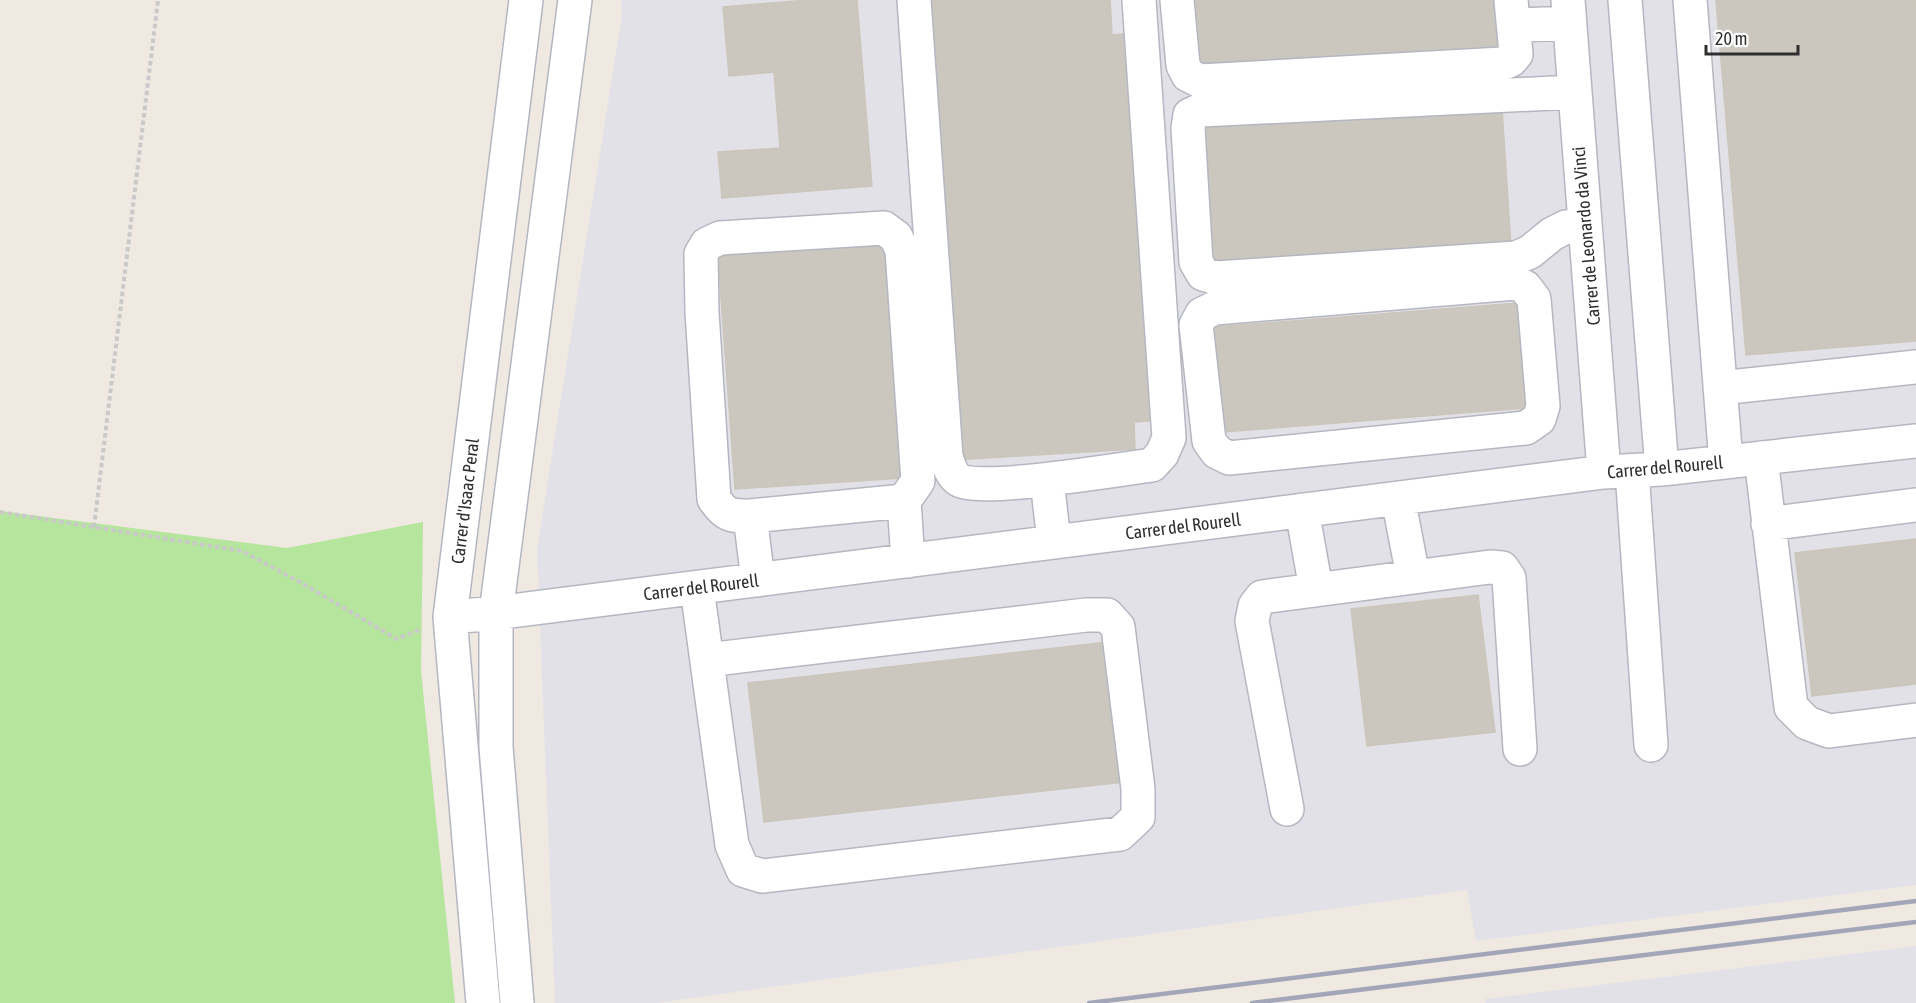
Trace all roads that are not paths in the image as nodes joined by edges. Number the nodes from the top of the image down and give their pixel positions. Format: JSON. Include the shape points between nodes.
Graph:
{"nodes":[{"id":1,"x":526,"y":0,"type":"edge"},
{"id":2,"x":575,"y":0,"type":"edge"},
{"id":3,"x":914,"y":0,"type":"edge"},
{"id":4,"x":1139,"y":0,"type":"edge"},
{"id":5,"x":1177,"y":0,"type":"edge"},
{"id":6,"x":1625,"y":0,"type":"edge"},
{"id":7,"x":1690,"y":0,"type":"edge"},
{"id":8,"x":1568,"y":11,"type":"edge"},
{"id":9,"x":1513,"y":12,"type":"edge"},
{"id":10,"x":1574,"y":92,"type":"junction"},
{"id":11,"x":1585,"y":225,"type":"junction"},
{"id":12,"x":1916,"y":367,"type":"edge"},
{"id":13,"x":1720,"y":388,"type":"junction"},
{"id":14,"x":1496,"y":433,"type":"junction"},
{"id":15,"x":1916,"y":441,"type":"edge"},
{"id":16,"x":1761,"y":458,"type":"junction"},
{"id":17,"x":1726,"y":462,"type":"junction"},
{"id":18,"x":1633,"y":471,"type":"junction"},
{"id":19,"x":1047,"y":480,"type":"junction"},
{"id":20,"x":1502,"y":485,"type":"junction"},
{"id":21,"x":1398,"y":498,"type":"junction"},
{"id":22,"x":904,"y":501,"type":"junction"},
{"id":23,"x":1915,"y":505,"type":"edge"},
{"id":24,"x":1302,"y":510,"type":"junction"},
{"id":25,"x":750,"y":516,"type":"junction"},
{"id":26,"x":1768,"y":524,"type":"junction"},
{"id":27,"x":1053,"y":542,"type":"junction"},
{"id":28,"x":908,"y":561,"type":"junction"},
{"id":29,"x":1413,"y":576,"type":"junction"},
{"id":30,"x":758,"y":580,"type":"junction"},
{"id":31,"x":697,"y":588,"type":"junction"},
{"id":32,"x":1316,"y":590,"type":"junction"},
{"id":33,"x":496,"y":613,"type":"junction"},
{"id":34,"x":450,"y":617,"type":"junction"},
{"id":35,"x":707,"y":660,"type":"junction"},
{"id":36,"x":1916,"y":720,"type":"edge"},
{"id":37,"x":1651,"y":745,"type":"dead end"},
{"id":38,"x":1520,"y":748,"type":"dead end"},
{"id":39,"x":1287,"y":809,"type":"dead end"},
{"id":40,"x":483,"y":1003,"type":"edge"},
{"id":41,"x":517,"y":1003,"type":"edge"}],
"edges":[{"from":1,"to":34,"type":"street","name":"Carrer d'Isaac Peral"},
{"from":2,"to":33,"type":"street"},
{"from":3,"to":19,"type":"street","via":[[946,457],[960,481],[979,484]]},
{"from":4,"to":19,"type":"street","via":[[1169,438],[1152,465]]},
{"from":5,"to":9,"type":"street","via":[[1183,65],[1188,75],[1200,81],[1502,64],[1516,54]]},
{"from":6,"to":18,"type":"street"},
{"from":7,"to":13,"type":"street"},
{"from":8,"to":9,"type":"street"},
{"from":8,"to":10,"type":"street","name":"Carrer de Leonardo da Vinci"},
{"from":10,"to":11,"type":"street","name":"Carrer de Leonardo da Vinci"},
{"from":10,"to":11,"type":"street","via":[[1201,110],[1190,115],[1188,128],[1196,262],[1203,274],[1216,278],[1516,258],[1566,227]]},
{"from":11,"to":18,"type":"street","name":"Carrer de Leonardo da Vinci"},
{"from":12,"to":13,"type":"street"},
{"from":13,"to":17,"type":"street"},
{"from":14,"to":14,"type":"street","via":[[1526,428],[1539,419],[1543,406],[1534,299],[1525,287],[1515,283],[1215,308],[1202,314],[1196,325],[1209,441],[1217,452],[1229,458]]},
{"from":14,"to":20,"type":"street"},
{"from":15,"to":16,"type":"street","name":"Carrer del Rourell"},
{"from":16,"to":17,"type":"street","name":"Carrer del Rourell"},
{"from":16,"to":26,"type":"street"},
{"from":17,"to":18,"type":"street","name":"Carrer del Rourell"},
{"from":18,"to":20,"type":"street","name":"Carrer del Rourell"},
{"from":18,"to":37,"type":"street"},
{"from":19,"to":27,"type":"street"},
{"from":20,"to":21,"type":"street","name":"Carrer del Rourell"},
{"from":21,"to":24,"type":"street","name":"Carrer del Rourell"},
{"from":21,"to":29,"type":"street"},
{"from":22,"to":25,"type":"street"},
{"from":22,"to":25,"type":"street","via":[[918,481],[902,250],[896,237],[884,228],[720,238],[707,244],[701,254],[714,499],[723,512]]},
{"from":22,"to":28,"type":"street"},
{"from":23,"to":26,"type":"street"},
{"from":24,"to":27,"type":"street","name":"Carrer del Rourell"},
{"from":24,"to":32,"type":"street"},
{"from":25,"to":30,"type":"street"},
{"from":26,"to":36,"type":"street","via":[[1791,707],[1807,723],[1829,730]]},
{"from":27,"to":28,"type":"street","name":"Carrer del Rourell"},
{"from":28,"to":30,"type":"street","name":"Carrer del Rourell"},
{"from":29,"to":32,"type":"street"},
{"from":29,"to":38,"type":"street","via":[[1490,567],[1502,568],[1506,573]]},
{"from":30,"to":31,"type":"street","name":"Carrer del Rourell"},
{"from":31,"to":33,"type":"street","name":"Carrer del Rourell"},
{"from":31,"to":35,"type":"street"},
{"from":32,"to":39,"type":"street","via":[[1262,597],[1252,621]]},
{"from":33,"to":34,"type":"street","name":"Carrer del Rourell"},
{"from":33,"to":41,"type":"street","via":[[496,747]]},
{"from":34,"to":40,"type":"street","name":"Carrer d'Isaac Peral"},
{"from":35,"to":35,"type":"street","via":[[732,846],[744,870],[762,876],[1120,834],[1138,817],[1118,627],[1107,615]]}]}
